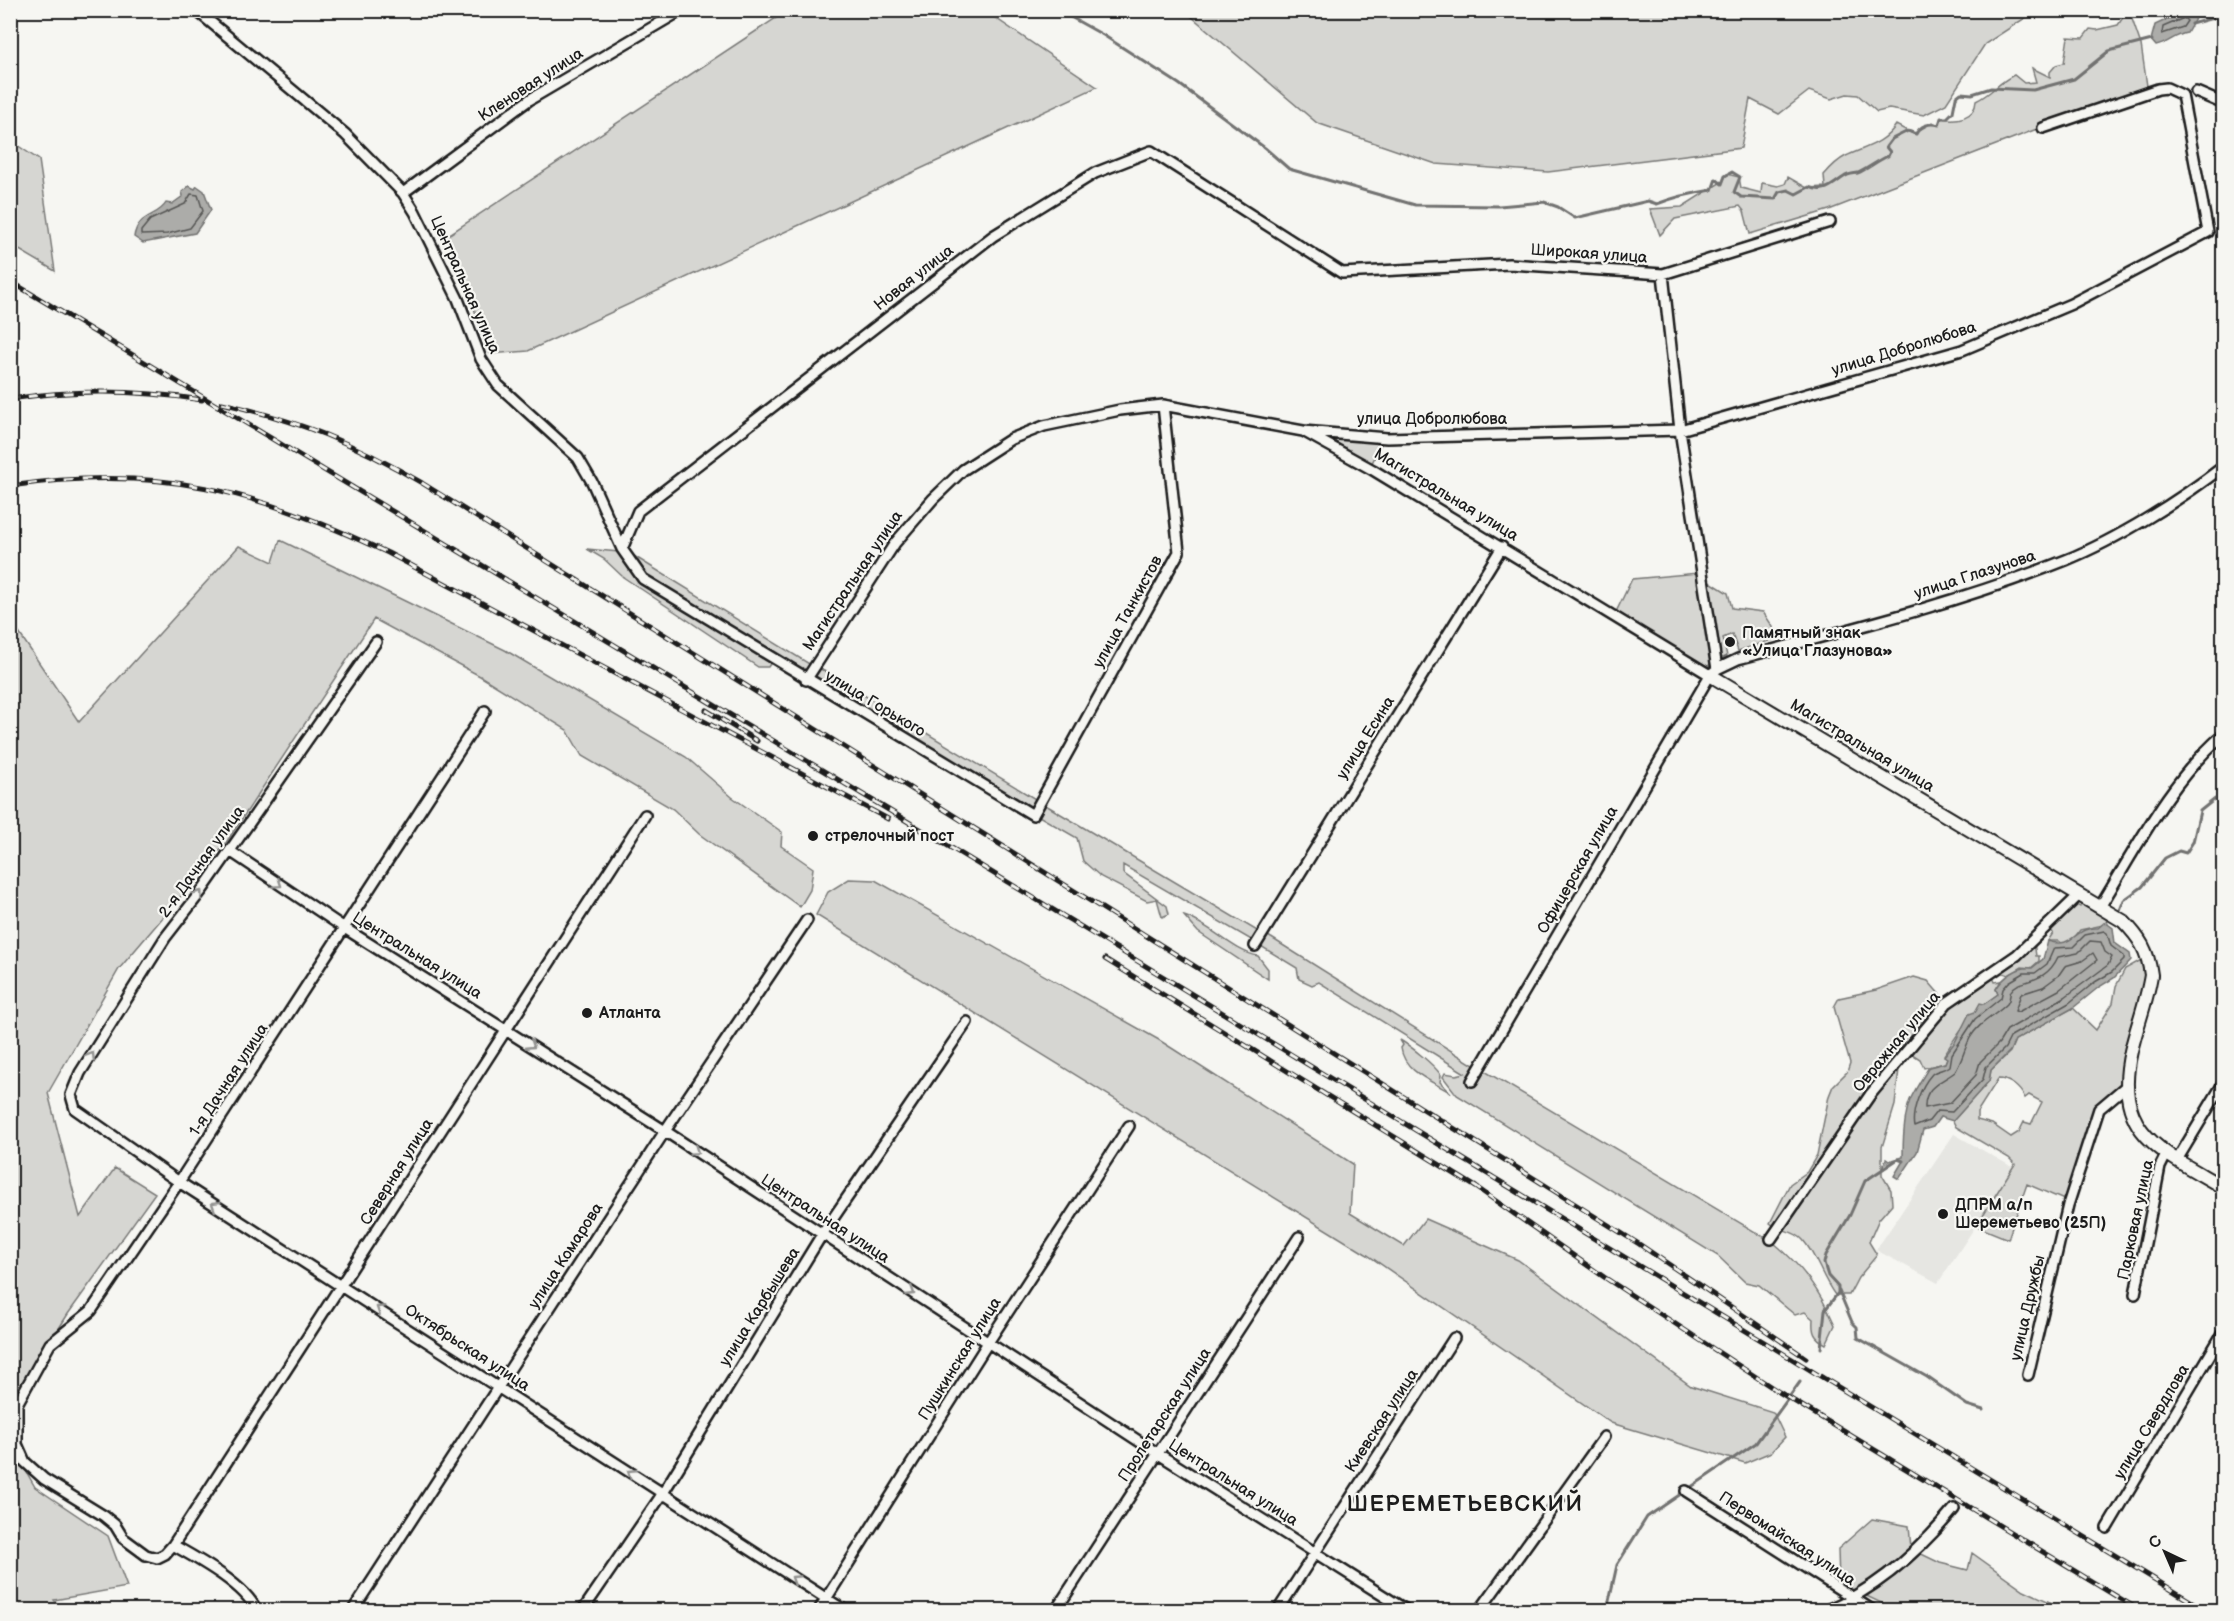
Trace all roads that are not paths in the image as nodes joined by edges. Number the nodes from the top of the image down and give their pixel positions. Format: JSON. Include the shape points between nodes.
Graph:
{"nodes":[{"id":1,"x":196,"y":10,"type":"edge"},
{"id":2,"x":682,"y":10,"type":"edge"},
{"id":3,"x":2196,"y":93,"type":"dead end"},
{"id":4,"x":2223,"y":104,"type":"edge"},
{"id":5,"x":2043,"y":128,"type":"dead end"},
{"id":6,"x":403,"y":193,"type":"junction"},
{"id":7,"x":1830,"y":222,"type":"dead end"},
{"id":8,"x":1264,"y":223,"type":"joint"},
{"id":9,"x":1663,"y":274,"type":"junction"},
{"id":10,"x":1163,"y":405,"type":"junction"},
{"id":11,"x":1680,"y":430,"type":"junction"},
{"id":12,"x":1303,"y":431,"type":"junction"},
{"id":13,"x":2223,"y":466,"type":"edge"},
{"id":14,"x":1502,"y":547,"type":"junction"},
{"id":15,"x":622,"y":549,"type":"junction"},
{"id":16,"x":376,"y":642,"type":"dead end"},
{"id":17,"x":1713,"y":672,"type":"junction"},
{"id":18,"x":806,"y":680,"type":"junction"},
{"id":19,"x":485,"y":711,"type":"dead end"},
{"id":20,"x":2223,"y":734,"type":"edge"},
{"id":21,"x":645,"y":815,"type":"dead end"},
{"id":22,"x":1033,"y":815,"type":"joint"},
{"id":23,"x":230,"y":851,"type":"junction"},
{"id":24,"x":2079,"y":896,"type":"junction"},
{"id":25,"x":2101,"y":908,"type":"junction"},
{"id":26,"x":807,"y":920,"type":"dead end"},
{"id":27,"x":346,"y":929,"type":"junction"},
{"id":28,"x":1255,"y":946,"type":"dead end"},
{"id":29,"x":967,"y":1022,"type":"dead end"},
{"id":30,"x":506,"y":1029,"type":"junction"},
{"id":31,"x":1472,"y":1081,"type":"dead end"},
{"id":32,"x":2223,"y":1082,"type":"edge"},
{"id":33,"x":2125,"y":1087,"type":"junction"},
{"id":34,"x":75,"y":1109,"type":"joint"},
{"id":35,"x":1128,"y":1126,"type":"dead end"},
{"id":36,"x":665,"y":1131,"type":"junction"},
{"id":37,"x":2172,"y":1156,"type":"junction"},
{"id":38,"x":179,"y":1182,"type":"junction"},
{"id":39,"x":2223,"y":1188,"type":"edge"},
{"id":40,"x":822,"y":1236,"type":"junction"},
{"id":41,"x":1299,"y":1237,"type":"dead end"},
{"id":42,"x":1771,"y":1239,"type":"dead end"},
{"id":43,"x":343,"y":1285,"type":"junction"},
{"id":44,"x":2135,"y":1294,"type":"dead end"},
{"id":45,"x":2223,"y":1330,"type":"edge"},
{"id":46,"x":1454,"y":1338,"type":"dead end"},
{"id":47,"x":988,"y":1341,"type":"junction"},
{"id":48,"x":2028,"y":1375,"type":"dead end"},
{"id":49,"x":499,"y":1387,"type":"junction"},
{"id":50,"x":1604,"y":1437,"type":"dead end"},
{"id":51,"x":1157,"y":1453,"type":"junction"},
{"id":52,"x":1686,"y":1491,"type":"dead end"},
{"id":53,"x":663,"y":1493,"type":"junction"},
{"id":54,"x":1954,"y":1509,"type":"dead end"},
{"id":55,"x":2107,"y":1528,"type":"dead end"},
{"id":56,"x":172,"y":1545,"type":"junction"},
{"id":57,"x":1314,"y":1552,"type":"junction"},
{"id":58,"x":827,"y":1599,"type":"junction"},
{"id":59,"x":1853,"y":1599,"type":"junction"},
{"id":60,"x":256,"y":1611,"type":"edge"},
{"id":61,"x":353,"y":1611,"type":"edge"},
{"id":62,"x":583,"y":1611,"type":"edge"},
{"id":63,"x":819,"y":1611,"type":"edge"},
{"id":64,"x":844,"y":1611,"type":"edge"},
{"id":65,"x":1056,"y":1611,"type":"edge"},
{"id":66,"x":1278,"y":1611,"type":"edge"},
{"id":67,"x":1406,"y":1611,"type":"edge"},
{"id":68,"x":1480,"y":1611,"type":"edge"},
{"id":69,"x":1827,"y":1611,"type":"edge"},
{"id":70,"x":1872,"y":1611,"type":"edge"}],
"edges":[{"from":1,"to":6,"type":"street","name":"Центральная улица","via":[[345,134]]},
{"from":2,"to":6,"type":"street","name":"Кленовая улица","via":[[529,100]]},
{"from":3,"to":4,"type":"street"},
{"from":5,"to":11,"type":"street","name":"улица Добролюбова","via":[[2158,88],[2182,95],[2208,232],[2071,304],[1962,350]]},
{"from":6,"to":15,"type":"street","name":"Центральная улица","via":[[458,299],[481,359],[498,385],[578,458]]},
{"from":7,"to":9,"type":"street"},
{"from":8,"to":9,"type":"street","name":"Широкая улица","via":[[1342,273],[1509,264]]},
{"from":8,"to":15,"type":"street","name":"Новая улица","via":[[1150,151],[1095,173],[993,236],[638,511]]},
{"from":9,"to":11,"type":"street","name":"Широкая улица"},
{"from":10,"to":12,"type":"street","name":"Магистральная улица"},
{"from":10,"to":18,"type":"street","name":"Магистральная улица","via":[[1044,426],[1011,439],[963,470],[895,543]]},
{"from":10,"to":22,"type":"street","name":"улица Танкистов","via":[[1179,552]]},
{"from":11,"to":12,"type":"street","name":"улица Добролюбова","via":[[1387,438]]},
{"from":11,"to":17,"type":"street","name":"Широкая улица"},
{"from":12,"to":14,"type":"street","name":"Магистральная улица"},
{"from":13,"to":17,"type":"street","name":"улица Глазунова","via":[[2114,537],[2067,560],[1925,608],[1738,658]]},
{"from":14,"to":17,"type":"street","name":"Магистральная улица"},
{"from":14,"to":28,"type":"street","name":"улица Есина"},
{"from":15,"to":18,"type":"street","name":"улица Горького","via":[[643,579]]},
{"from":16,"to":23,"type":"street","name":"2-я Дачная улица"},
{"from":17,"to":24,"type":"street","name":"Магистральная улица"},
{"from":17,"to":31,"type":"street","name":"Офицерская улица"},
{"from":18,"to":22,"type":"street","name":"улица Горького"},
{"from":19,"to":27,"type":"street","name":"1-я Дачная улица"},
{"from":20,"to":25,"type":"street","via":[[2190,765]]},
{"from":21,"to":30,"type":"street","name":"Северная улица"},
{"from":23,"to":27,"type":"street","name":"Центральная улица","one_way":true},
{"from":34,"to":23,"type":"street","name":"2-я Дачная улица","one_way":true,"via":[[71,1095],[80,1073],[165,938]]},
{"from":24,"to":25,"type":"street","name":"Магистральная улица"},
{"from":24,"to":42,"type":"street","name":"Овражная улица","via":[[2018,955],[1947,1003],[1870,1095]]},
{"from":25,"to":33,"type":"street","name":"Магистральная улица","via":[[2118,916],[2135,933],[2149,956],[2147,1000],[2131,1051]]},
{"from":26,"to":36,"type":"street","name":"улица Комарова"},
{"from":27,"to":30,"type":"street","name":"Центральная улица"},
{"from":27,"to":38,"type":"street","name":"1-я Дачная улица"},
{"from":29,"to":40,"type":"street","name":"улица Карбышева"},
{"from":30,"to":36,"type":"street","name":"Центральная улица","one_way":true},
{"from":30,"to":43,"type":"street","name":"Северная улица"},
{"from":32,"to":37,"type":"street","name":"Парковая улица"},
{"from":33,"to":37,"type":"street","via":[[2128,1106],[2138,1126]]},
{"from":33,"to":48,"type":"street","name":"улица Дружбы","via":[[2099,1109],[2068,1205]]},
{"from":34,"to":38,"type":"street","name":"Октябрьская улица"},
{"from":35,"to":47,"type":"street","name":"Пушкинская улица"},
{"from":36,"to":40,"type":"street","name":"Центральная улица","one_way":true},
{"from":36,"to":49,"type":"street","name":"улица Комарова"},
{"from":37,"to":39,"type":"street"},
{"from":37,"to":44,"type":"street","name":"Парковая улица","via":[[2160,1167]]},
{"from":43,"to":38,"type":"street","name":"Октябрьская улица","one_way":true},
{"from":38,"to":56,"type":"street","name":"1-я Дачная улица","via":[[91,1311],[50,1344],[16,1404],[17,1444],[25,1462],[44,1479],[115,1524],[123,1538],[146,1555],[157,1558]]},
{"from":40,"to":47,"type":"street","name":"Центральная улица","one_way":true},
{"from":40,"to":53,"type":"street","name":"улица Карбышева"},
{"from":41,"to":51,"type":"street","name":"Пролетарская улица"},
{"from":49,"to":43,"type":"street","name":"Октябрьская улица","one_way":true},
{"from":43,"to":56,"type":"street","name":"Северная улица"},
{"from":45,"to":55,"type":"street","name":"улица Свердлова"},
{"from":46,"to":57,"type":"street","name":"Киевская улица"},
{"from":47,"to":51,"type":"street","name":"Центральная улица"},
{"from":47,"to":58,"type":"street","name":"Пушкинская улица"},
{"from":53,"to":49,"type":"street","name":"Октябрьская улица","one_way":true},
{"from":49,"to":61,"type":"street","name":"улица Комарова"},
{"from":50,"to":68,"type":"street"},
{"from":51,"to":57,"type":"street","name":"Центральная улица"},
{"from":51,"to":65,"type":"street","name":"Пролетарская улица"},
{"from":52,"to":59,"type":"street","name":"Первомайская улица"},
{"from":58,"to":53,"type":"street","name":"Октябрьская улица","one_way":true},
{"from":53,"to":62,"type":"street","name":"улица Карбышева"},
{"from":54,"to":59,"type":"street","via":[[1898,1564]]},
{"from":56,"to":60,"type":"street","via":[[203,1562],[252,1600]]},
{"from":57,"to":66,"type":"street","name":"Киевская улица"},
{"from":57,"to":67,"type":"street","name":"Центральная улица"},
{"from":58,"to":63,"type":"street","name":"Пушкинская улица"},
{"from":58,"to":64,"type":"street","name":"Октябрьская улица"},
{"from":59,"to":69,"type":"street"},
{"from":59,"to":70,"type":"street","name":"Первомайская улица"}]}
